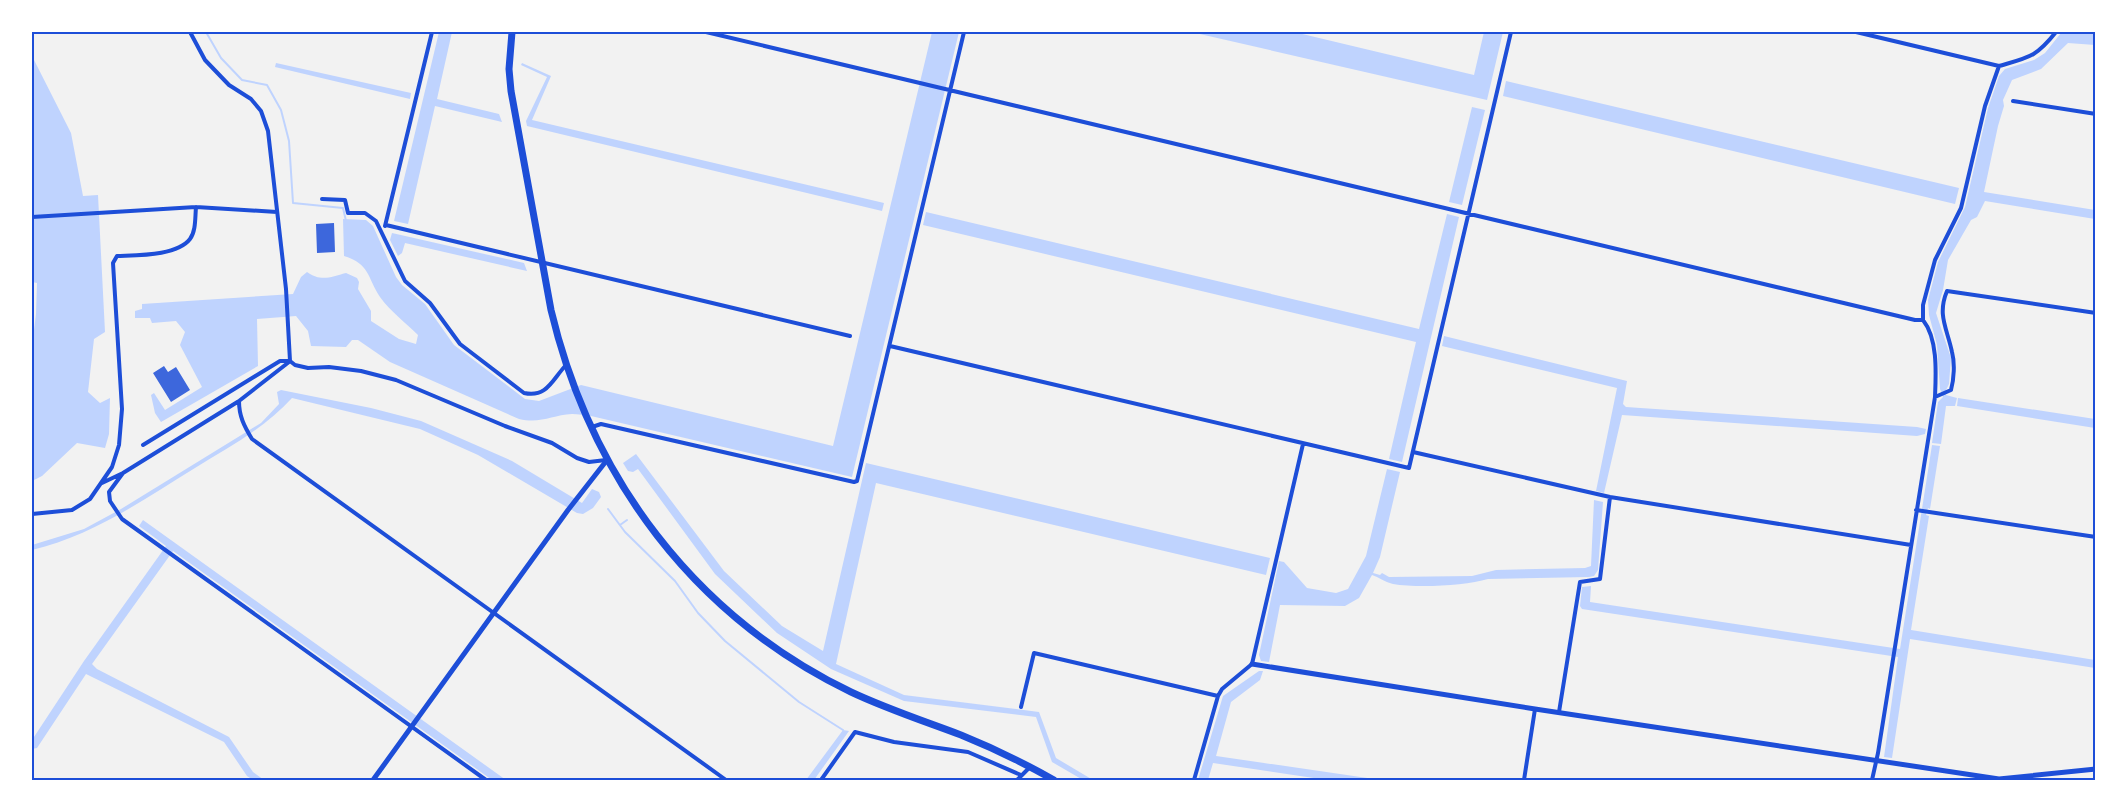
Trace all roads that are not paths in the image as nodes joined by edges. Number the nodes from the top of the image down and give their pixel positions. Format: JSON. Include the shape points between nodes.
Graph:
{"nodes":[{"id":1,"x":190,"y":32,"type":"edge"},
{"id":2,"x":432,"y":32,"type":"edge"},
{"id":3,"x":512,"y":32,"type":"edge"},
{"id":4,"x":706,"y":32,"type":"edge"},
{"id":5,"x":964,"y":32,"type":"edge"},
{"id":6,"x":1511,"y":32,"type":"edge"},
{"id":7,"x":1856,"y":32,"type":"edge"},
{"id":8,"x":2056,"y":32,"type":"edge"},
{"id":9,"x":2000,"y":66,"type":"junction"},
{"id":10,"x":949,"y":90,"type":"junction"},
{"id":11,"x":2013,"y":101,"type":"dead end"},
{"id":12,"x":2096,"y":114,"type":"edge"},
{"id":13,"x":322,"y":199,"type":"dead end"},
{"id":14,"x":196,"y":207,"type":"junction"},
{"id":15,"x":277,"y":212,"type":"junction"},
{"id":16,"x":1469,"y":213,"type":"junction"},
{"id":17,"x":32,"y":217,"type":"edge"},
{"id":18,"x":386,"y":225,"type":"junction"},
{"id":19,"x":381,"y":229,"type":"junction"},
{"id":20,"x":543,"y":263,"type":"junction"},
{"id":21,"x":2096,"y":314,"type":"edge"},
{"id":22,"x":1923,"y":320,"type":"junction"},
{"id":23,"x":850,"y":336,"type":"dead end"},
{"id":24,"x":890,"y":346,"type":"junction"},
{"id":25,"x":290,"y":361,"type":"junction"},
{"id":26,"x":566,"y":365,"type":"junction"},
{"id":27,"x":1935,"y":397,"type":"junction"},
{"id":28,"x":239,"y":401,"type":"junction"},
{"id":29,"x":590,"y":425,"type":"junction"},
{"id":30,"x":1303,"y":444,"type":"junction"},
{"id":31,"x":143,"y":445,"type":"dead end"},
{"id":32,"x":1413,"y":452,"type":"junction"},
{"id":33,"x":606,"y":460,"type":"junction"},
{"id":34,"x":123,"y":473,"type":"junction"},
{"id":35,"x":101,"y":484,"type":"junction"},
{"id":36,"x":1610,"y":497,"type":"junction"},
{"id":37,"x":1919,"y":511,"type":"junction"},
{"id":38,"x":32,"y":514,"type":"edge"},
{"id":39,"x":2096,"y":537,"type":"edge"},
{"id":40,"x":1911,"y":546,"type":"junction"},
{"id":41,"x":493,"y":614,"type":"junction"},
{"id":42,"x":1252,"y":664,"type":"junction"},
{"id":43,"x":1218,"y":696,"type":"junction"},
{"id":44,"x":1022,"y":707,"type":"dead end"},
{"id":45,"x":1534,"y":709,"type":"junction"},
{"id":46,"x":1559,"y":712,"type":"junction"},
{"id":47,"x":412,"y":727,"type":"junction"},
{"id":48,"x":1875,"y":760,"type":"junction"},
{"id":49,"x":1030,"y":767,"type":"junction"},
{"id":50,"x":2096,"y":769,"type":"edge"},
{"id":51,"x":1021,"y":775,"type":"junction"},
{"id":52,"x":373,"y":780,"type":"edge"},
{"id":53,"x":486,"y":780,"type":"edge"},
{"id":54,"x":726,"y":780,"type":"edge"},
{"id":55,"x":820,"y":780,"type":"edge"},
{"id":56,"x":1017,"y":780,"type":"edge"},
{"id":57,"x":1054,"y":780,"type":"edge"},
{"id":58,"x":1194,"y":780,"type":"edge"},
{"id":59,"x":1524,"y":780,"type":"edge"},
{"id":60,"x":1872,"y":780,"type":"edge"},
{"id":61,"x":1999,"y":780,"type":"edge"}],
"edges":[{"from":1,"to":15,"type":"street","via":[[205,60],[261,111],[268,131]]},
{"from":2,"to":18,"type":"street"},
{"from":3,"to":20,"type":"highway","via":[[511,91]]},
{"from":4,"to":10,"type":"street"},
{"from":5,"to":10,"type":"street"},
{"from":6,"to":16,"type":"street"},
{"from":7,"to":9,"type":"street"},
{"from":8,"to":9,"type":"street","via":[[2031,57]]},
{"from":9,"to":22,"type":"street","via":[[1985,106],[1961,208],[1935,260]]},
{"from":10,"to":16,"type":"street"},
{"from":10,"to":24,"type":"street"},
{"from":11,"to":12,"type":"street"},
{"from":13,"to":19,"type":"street","via":[[345,200],[348,213],[365,213]]},
{"from":14,"to":15,"type":"street"},
{"from":14,"to":17,"type":"street"},
{"from":14,"to":35,"type":"street","via":[[195,227],[190,239],[181,246],[169,251],[117,256],[113,264],[122,409],[119,445],[112,468]]},
{"from":15,"to":25,"type":"street"},
{"from":16,"to":22,"type":"street"},
{"from":16,"to":32,"type":"street"},
{"from":18,"to":19,"type":"street"},
{"from":18,"to":20,"type":"street"},
{"from":19,"to":26,"type":"street","via":[[405,281],[430,303],[460,344],[524,393],[537,395],[545,391]]},
{"from":20,"to":23,"type":"street"},
{"from":20,"to":26,"type":"highway"},
{"from":21,"to":27,"type":"street","via":[[1947,291],[1941,314],[1953,354],[1953,383],[1951,390]]},
{"from":22,"to":27,"type":"street","via":[[1933,345]]},
{"from":24,"to":29,"type":"street","via":[[854,482],[601,424]]},
{"from":24,"to":30,"type":"street"},
{"from":25,"to":28,"type":"street"},
{"from":25,"to":31,"type":"street","via":[[280,361]]},
{"from":25,"to":33,"type":"street","via":[[308,368],[361,371],[396,380],[552,442],[577,458],[589,462]]},
{"from":26,"to":29,"type":"highway"},
{"from":27,"to":37,"type":"street"},
{"from":28,"to":34,"type":"street"},
{"from":28,"to":41,"type":"street","via":[[242,423],[252,439]]},
{"from":29,"to":33,"type":"highway"},
{"from":30,"to":32,"type":"street","via":[[1409,468]]},
{"from":30,"to":42,"type":"street"},
{"from":32,"to":36,"type":"street"},
{"from":33,"to":41,"type":"street"},
{"from":33,"to":49,"type":"highway","via":[[664,545],[700,585],[741,623],[796,663],[850,692]]},
{"from":34,"to":35,"type":"street"},
{"from":34,"to":47,"type":"street","via":[[109,492],[110,501],[122,519]]},
{"from":35,"to":38,"type":"street","via":[[90,499],[72,510]]},
{"from":36,"to":40,"type":"street"},
{"from":36,"to":46,"type":"street","via":[[1600,579],[1580,582]]},
{"from":37,"to":39,"type":"street"},
{"from":37,"to":40,"type":"street"},
{"from":40,"to":48,"type":"street"},
{"from":41,"to":47,"type":"street"},
{"from":41,"to":54,"type":"street"},
{"from":42,"to":43,"type":"street"},
{"from":42,"to":45,"type":"street"},
{"from":43,"to":44,"type":"street","via":[[1034,652]]},
{"from":43,"to":58,"type":"street"},
{"from":45,"to":46,"type":"street"},
{"from":45,"to":59,"type":"street"},
{"from":46,"to":48,"type":"street"},
{"from":47,"to":52,"type":"street"},
{"from":47,"to":53,"type":"street"},
{"from":48,"to":60,"type":"street"},
{"from":48,"to":61,"type":"street"},
{"from":49,"to":51,"type":"street"},
{"from":49,"to":57,"type":"highway"},
{"from":50,"to":61,"type":"street"},
{"from":51,"to":55,"type":"street","via":[[968,752],[894,742],[855,732]]},
{"from":51,"to":56,"type":"street"}]}
